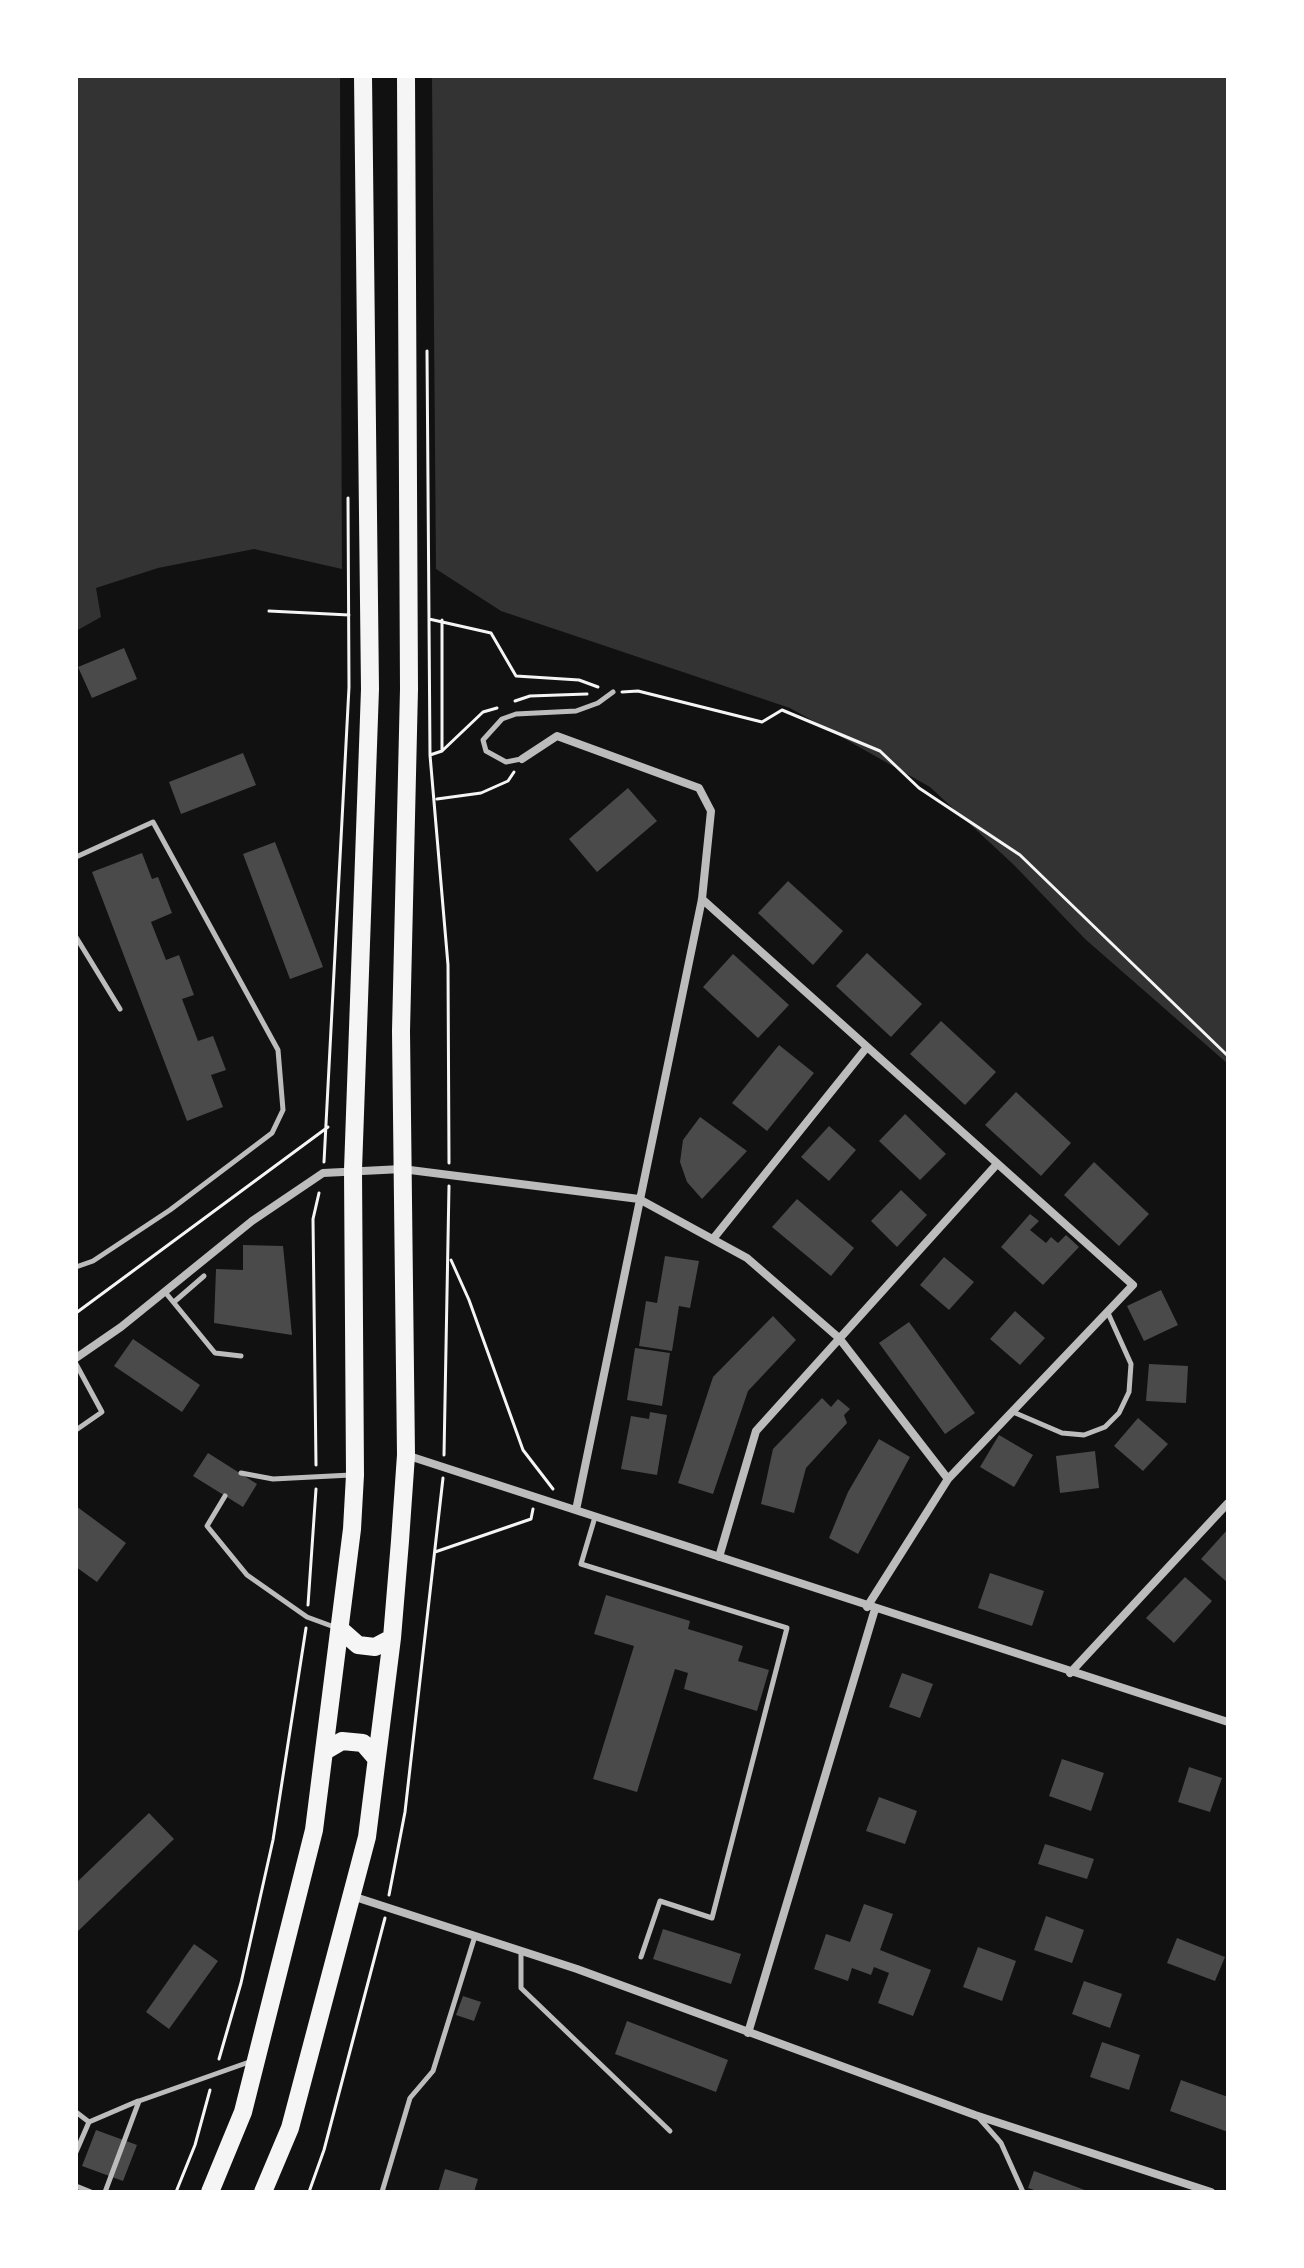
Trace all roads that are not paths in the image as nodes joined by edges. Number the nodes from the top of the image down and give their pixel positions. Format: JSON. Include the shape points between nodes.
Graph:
{"nodes":[{"id":1,"x":363,"y":76,"type":"edge"},
{"id":2,"x":406,"y":76,"type":"edge"},
{"id":3,"x":613,"y":692,"type":"road end"},
{"id":4,"x":522,"y":759,"type":"joint"},
{"id":5,"x":76,"y":857,"type":"edge"},
{"id":6,"x":702,"y":899,"type":"junction"},
{"id":7,"x":76,"y":937,"type":"edge"},
{"id":8,"x":120,"y":1009,"type":"dead end"},
{"id":9,"x":867,"y":1047,"type":"junction"},
{"id":10,"x":997,"y":1164,"type":"junction"},
{"id":11,"x":402,"y":1169,"type":"junction"},
{"id":12,"x":353,"y":1170,"type":"junction"},
{"id":13,"x":639,"y":1199,"type":"junction"},
{"id":14,"x":713,"y":1239,"type":"junction"},
{"id":15,"x":76,"y":1267,"type":"edge"},
{"id":16,"x":204,"y":1276,"type":"dead end"},
{"id":17,"x":164,"y":1291,"type":"junction"},
{"id":18,"x":174,"y":1302,"type":"junction"},
{"id":19,"x":1107,"y":1312,"type":"junction"},
{"id":20,"x":839,"y":1338,"type":"junction"},
{"id":21,"x":241,"y":1356,"type":"dead end"},
{"id":22,"x":76,"y":1361,"type":"edge"},
{"id":23,"x":1012,"y":1412,"type":"junction"},
{"id":24,"x":76,"y":1430,"type":"edge"},
{"id":25,"x":406,"y":1455,"type":"junction"},
{"id":26,"x":241,"y":1473,"type":"dead end"},
{"id":27,"x":355,"y":1475,"type":"junction"},
{"id":28,"x":948,"y":1479,"type":"junction"},
{"id":29,"x":225,"y":1496,"type":"dead end"},
{"id":30,"x":1228,"y":1503,"type":"edge"},
{"id":31,"x":576,"y":1510,"type":"junction"},
{"id":32,"x":596,"y":1516,"type":"junction"},
{"id":33,"x":719,"y":1557,"type":"junction"},
{"id":34,"x":871,"y":1608,"type":"junction"},
{"id":35,"x":341,"y":1630,"type":"junction"},
{"id":36,"x":392,"y":1638,"type":"junction"},
{"id":37,"x":1070,"y":1673,"type":"junction"},
{"id":38,"x":1228,"y":1722,"type":"edge"},
{"id":39,"x":325,"y":1751,"type":"junction"},
{"id":40,"x":376,"y":1758,"type":"junction"},
{"id":41,"x":351,"y":1896,"type":"junction"},
{"id":42,"x":475,"y":1936,"type":"junction"},
{"id":43,"x":521,"y":1951,"type":"junction"},
{"id":44,"x":641,"y":1957,"type":"dead end"},
{"id":45,"x":748,"y":2033,"type":"junction"},
{"id":46,"x":257,"y":2059,"type":"junction"},
{"id":47,"x":139,"y":2101,"type":"junction"},
{"id":48,"x":76,"y":2112,"type":"edge"},
{"id":49,"x":975,"y":2115,"type":"junction"},
{"id":50,"x":89,"y":2122,"type":"junction"},
{"id":51,"x":670,"y":2131,"type":"dead end"},
{"id":52,"x":76,"y":2152,"type":"edge"},
{"id":53,"x":76,"y":2186,"type":"edge"},
{"id":54,"x":91,"y":2192,"type":"edge"},
{"id":55,"x":105,"y":2192,"type":"edge"},
{"id":56,"x":210,"y":2192,"type":"edge"},
{"id":57,"x":263,"y":2192,"type":"edge"},
{"id":58,"x":382,"y":2192,"type":"edge"},
{"id":59,"x":1023,"y":2192,"type":"edge"},
{"id":60,"x":1211,"y":2192,"type":"edge"}],
"edges":[{"from":1,"to":12,"type":"highway","via":[[370,689]]},
{"from":2,"to":11,"type":"highway","via":[[409,689]]},
{"from":3,"to":4,"type":"lane","via":[[576,711],[502,719],[483,740],[486,751],[506,762]]},
{"from":4,"to":6,"type":"street","via":[[557,736],[699,788],[711,811]]},
{"from":5,"to":15,"type":"lane","via":[[153,822],[278,1050],[283,1110],[272,1133],[170,1210]]},
{"from":6,"to":9,"type":"street"},
{"from":6,"to":13,"type":"street"},
{"from":7,"to":8,"type":"lane"},
{"from":9,"to":10,"type":"street"},
{"from":9,"to":14,"type":"street"},
{"from":10,"to":19,"type":"street","via":[[1133,1285]]},
{"from":10,"to":20,"type":"street"},
{"from":11,"to":12,"type":"street"},
{"from":11,"to":13,"type":"street"},
{"from":11,"to":25,"type":"highway"},
{"from":12,"to":17,"type":"street","via":[[323,1173]]},
{"from":12,"to":27,"type":"highway"},
{"from":13,"to":14,"type":"street"},
{"from":13,"to":31,"type":"street"},
{"from":14,"to":20,"type":"street","via":[[747,1258]]},
{"from":16,"to":18,"type":"lane"},
{"from":17,"to":18,"type":"lane"},
{"from":17,"to":22,"type":"street"},
{"from":18,"to":21,"type":"lane","via":[[215,1353]]},
{"from":19,"to":23,"type":"street"},
{"from":19,"to":23,"type":"lane","via":[[1131,1364],[1129,1392],[1119,1413],[1105,1427],[1084,1435],[1062,1433]]},
{"from":20,"to":28,"type":"street"},
{"from":20,"to":33,"type":"street","via":[[756,1431]]},
{"from":22,"to":24,"type":"lane","via":[[102,1412]]},
{"from":23,"to":28,"type":"street"},
{"from":25,"to":31,"type":"street"},
{"from":25,"to":36,"type":"highway"},
{"from":26,"to":27,"type":"lane","via":[[273,1479]]},
{"from":27,"to":35,"type":"highway"},
{"from":28,"to":34,"type":"street"},
{"from":29,"to":35,"type":"lane","via":[[207,1526],[247,1575],[307,1617]]},
{"from":30,"to":37,"type":"street"},
{"from":31,"to":32,"type":"street"},
{"from":32,"to":33,"type":"street"},
{"from":32,"to":44,"type":"lane","via":[[581,1564],[787,1628],[712,1918],[660,1901]]},
{"from":33,"to":34,"type":"street"},
{"from":34,"to":37,"type":"street"},
{"from":34,"to":45,"type":"street"},
{"from":35,"to":36,"type":"highway","via":[[358,1645],[375,1647]]},
{"from":35,"to":39,"type":"highway"},
{"from":36,"to":40,"type":"highway"},
{"from":37,"to":38,"type":"street"},
{"from":39,"to":40,"type":"highway","via":[[342,1741],[363,1743]]},
{"from":39,"to":46,"type":"highway","via":[[314,1830]]},
{"from":40,"to":41,"type":"highway","via":[[367,1837]]},
{"from":41,"to":42,"type":"street"},
{"from":41,"to":57,"type":"highway","via":[[290,2128]]},
{"from":42,"to":43,"type":"street"},
{"from":42,"to":58,"type":"lane","via":[[433,2071],[410,2098]]},
{"from":43,"to":45,"type":"street"},
{"from":43,"to":51,"type":"lane","via":[[521,1988]]},
{"from":45,"to":49,"type":"street"},
{"from":46,"to":47,"type":"lane"},
{"from":46,"to":56,"type":"highway","via":[[243,2112]]},
{"from":47,"to":50,"type":"lane"},
{"from":47,"to":55,"type":"lane"},
{"from":48,"to":50,"type":"lane"},
{"from":49,"to":59,"type":"lane","via":[[1001,2143]]},
{"from":49,"to":60,"type":"street"},
{"from":50,"to":52,"type":"lane"},
{"from":53,"to":54,"type":"lane"}]}
